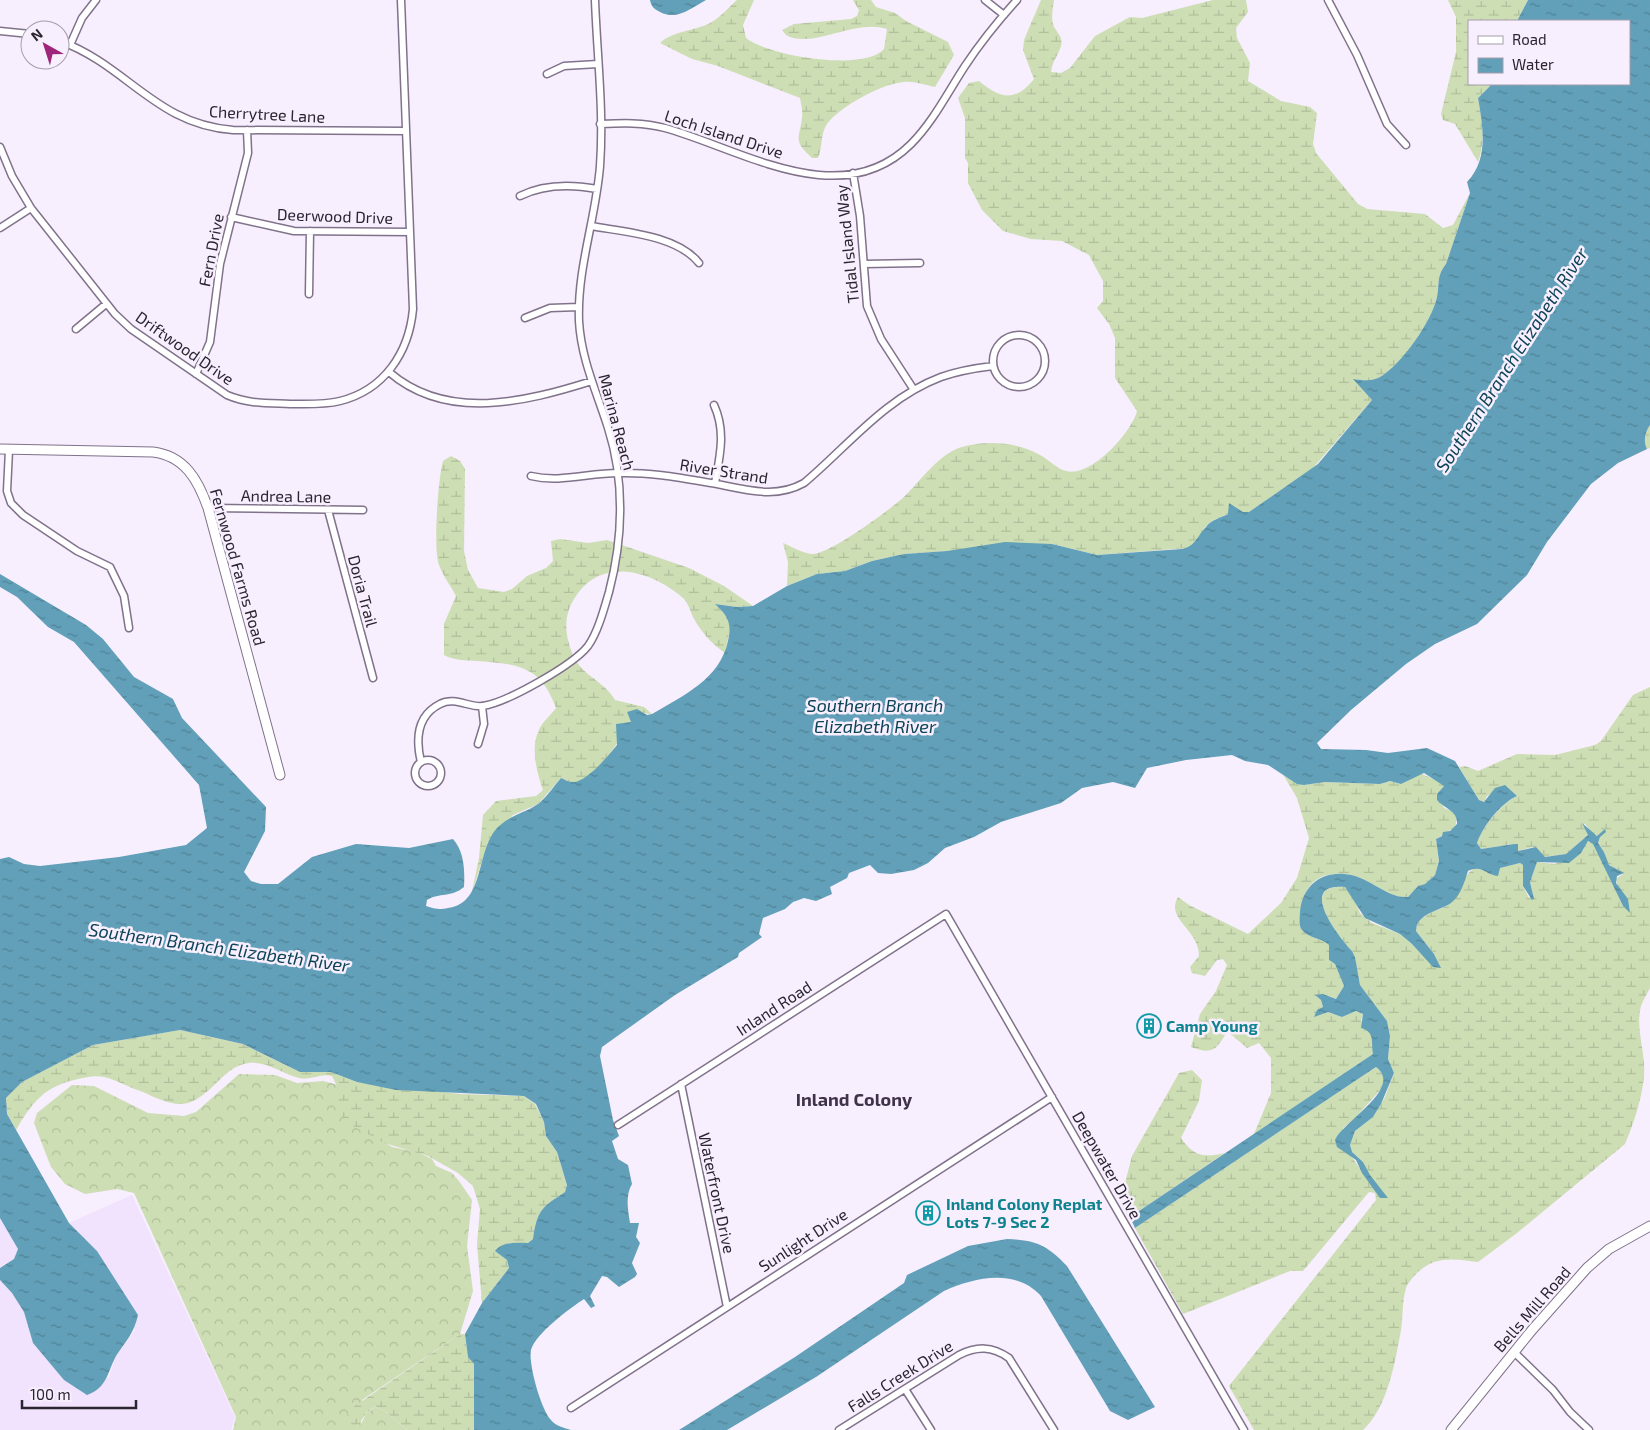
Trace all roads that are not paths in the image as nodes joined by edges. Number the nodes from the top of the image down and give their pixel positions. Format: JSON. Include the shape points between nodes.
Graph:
{"nodes":[{"id":1,"x":96,"y":0,"type":"edge"},
{"id":2,"x":401,"y":0,"type":"edge"},
{"id":3,"x":595,"y":0,"type":"edge"},
{"id":4,"x":985,"y":0,"type":"edge"},
{"id":5,"x":1017,"y":0,"type":"edge"},
{"id":6,"x":1328,"y":0,"type":"edge"},
{"id":7,"x":1004,"y":15,"type":"junction"},
{"id":8,"x":0,"y":31,"type":"edge"},
{"id":9,"x":20,"y":33,"type":"edge"},
{"id":10,"x":70,"y":45,"type":"joint"},
{"id":11,"x":598,"y":64,"type":"junction"},
{"id":12,"x":547,"y":74,"type":"dead end"},
{"id":13,"x":600,"y":124,"type":"junction"},
{"id":14,"x":247,"y":130,"type":"junction"},
{"id":15,"x":406,"y":131,"type":"junction"},
{"id":16,"x":1406,"y":145,"type":"dead end"},
{"id":17,"x":0,"y":147,"type":"edge"},
{"id":18,"x":853,"y":174,"type":"junction"},
{"id":19,"x":597,"y":189,"type":"junction"},
{"id":20,"x":520,"y":196,"type":"dead end"},
{"id":21,"x":31,"y":208,"type":"junction"},
{"id":22,"x":231,"y":217,"type":"junction"},
{"id":23,"x":591,"y":226,"type":"junction"},
{"id":24,"x":0,"y":228,"type":"edge"},
{"id":25,"x":310,"y":231,"type":"junction"},
{"id":26,"x":410,"y":232,"type":"junction"},
{"id":27,"x":699,"y":263,"type":"dead end"},
{"id":28,"x":920,"y":263,"type":"dead end"},
{"id":29,"x":864,"y":264,"type":"junction"},
{"id":30,"x":309,"y":294,"type":"dead end"},
{"id":31,"x":106,"y":304,"type":"junction"},
{"id":32,"x":579,"y":307,"type":"junction"},
{"id":33,"x":524,"y":318,"type":"dead end"},
{"id":34,"x":76,"y":329,"type":"dead end"},
{"id":35,"x":993,"y":366,"type":"junction"},
{"id":36,"x":389,"y":372,"type":"junction"},
{"id":37,"x":196,"y":374,"type":"junction"},
{"id":38,"x":592,"y":381,"type":"junction"},
{"id":39,"x":914,"y":390,"type":"junction"},
{"id":40,"x":714,"y":405,"type":"dead end"},
{"id":41,"x":4,"y":449,"type":"edge"},
{"id":42,"x":618,"y":473,"type":"junction"},
{"id":43,"x":531,"y":476,"type":"dead end"},
{"id":44,"x":715,"y":483,"type":"junction"},
{"id":45,"x":208,"y":508,"type":"junction"},
{"id":46,"x":328,"y":510,"type":"junction"},
{"id":47,"x":363,"y":510,"type":"dead end"},
{"id":48,"x":129,"y":628,"type":"dead end"},
{"id":49,"x":373,"y":678,"type":"dead end"},
{"id":50,"x":482,"y":706,"type":"junction"},
{"id":51,"x":478,"y":744,"type":"dead end"},
{"id":52,"x":421,"y":762,"type":"junction"},
{"id":53,"x":280,"y":775,"type":"dead end"},
{"id":54,"x":946,"y":914,"type":"joint"},
{"id":55,"x":681,"y":1084,"type":"junction"},
{"id":56,"x":1052,"y":1097,"type":"junction"},
{"id":57,"x":618,"y":1125,"type":"dead end"},
{"id":58,"x":1650,"y":1226,"type":"edge"},
{"id":59,"x":727,"y":1307,"type":"junction"},
{"id":60,"x":1514,"y":1352,"type":"junction"},
{"id":61,"x":905,"y":1389,"type":"junction"},
{"id":62,"x":571,"y":1408,"type":"dead end"},
{"id":63,"x":839,"y":1430,"type":"edge"},
{"id":64,"x":931,"y":1430,"type":"edge"},
{"id":65,"x":1054,"y":1430,"type":"edge"},
{"id":66,"x":1244,"y":1430,"type":"edge"},
{"id":67,"x":1451,"y":1430,"type":"edge"},
{"id":68,"x":1589,"y":1430,"type":"edge"}],
"edges":[{"from":1,"to":10,"type":"street","via":[[82,18]]},
{"from":2,"to":15,"type":"street","name":"Driftwood Drive"},
{"from":3,"to":11,"type":"street","name":"Marina Reach"},
{"from":4,"to":7,"type":"street"},
{"from":5,"to":7,"type":"street","name":"Loch Island Drive"},
{"from":6,"to":16,"type":"street","via":[[1357,55],[1387,124]]},
{"from":7,"to":18,"type":"street","name":"Loch Island Drive","via":[[975,51],[917,137],[891,160]]},
{"from":8,"to":9,"type":"street"},
{"from":10,"to":14,"type":"street","name":"Cherrytree Lane","via":[[109,67],[181,118],[207,126]]},
{"from":11,"to":12,"type":"street","via":[[564,66]]},
{"from":11,"to":13,"type":"street","name":"Marina Reach"},
{"from":13,"to":18,"type":"street","name":"Loch Island Drive","via":[[642,124],[664,128],[756,161],[808,174]]},
{"from":13,"to":19,"type":"street","name":"Marina Reach","via":[[601,160]]},
{"from":14,"to":15,"type":"street","name":"Cherrytree Lane"},
{"from":14,"to":22,"type":"street","name":"Fern Drive","via":[[248,153]]},
{"from":15,"to":26,"type":"street","name":"Driftwood Drive"},
{"from":17,"to":21,"type":"street","name":"Driftwood Drive"},
{"from":18,"to":29,"type":"street","name":"Tidal Island Way"},
{"from":19,"to":20,"type":"street","via":[[550,186]]},
{"from":19,"to":23,"type":"street","name":"Marina Reach"},
{"from":21,"to":24,"type":"street"},
{"from":21,"to":31,"type":"street","name":"Driftwood Drive"},
{"from":22,"to":25,"type":"street","name":"Deerwood Drive","via":[[279,229]]},
{"from":22,"to":37,"type":"street","name":"Fern Drive","via":[[220,264],[210,342]]},
{"from":23,"to":27,"type":"street","via":[[675,244]]},
{"from":23,"to":32,"type":"street","name":"Marina Reach"},
{"from":25,"to":26,"type":"street","name":"Deerwood Drive"},
{"from":25,"to":30,"type":"street"},
{"from":26,"to":36,"type":"street","name":"Driftwood Drive","via":[[412,324],[401,356]]},
{"from":28,"to":29,"type":"street"},
{"from":29,"to":39,"type":"street","name":"Tidal Island Way","via":[[868,306],[874,327]]},
{"from":31,"to":34,"type":"street"},
{"from":31,"to":37,"type":"street","name":"Driftwood Drive","via":[[131,329]]},
{"from":32,"to":33,"type":"street","via":[[550,308]]},
{"from":32,"to":38,"type":"street","name":"Marina Reach","via":[[581,338]]},
{"from":35,"to":35,"type":"street","via":[[1004,382],[1023,387],[1040,376],[1045,357],[1034,340],[1015,336],[998,346]]},
{"from":35,"to":39,"type":"street","name":"River Strand","via":[[942,376]]},
{"from":36,"to":37,"type":"street","name":"Driftwood Drive","via":[[351,398],[314,404],[238,400]]},
{"from":36,"to":38,"type":"street","via":[[425,396],[457,402],[535,397]]},
{"from":38,"to":42,"type":"street","name":"Marina Reach"},
{"from":39,"to":44,"type":"street","name":"River Strand","via":[[893,402],[820,470],[794,489],[766,493]]},
{"from":40,"to":44,"type":"street","via":[[721,420],[722,434]]},
{"from":41,"to":45,"type":"street","name":"Fernwood Farms Road","via":[[162,453],[175,459],[192,474]]},
{"from":41,"to":48,"type":"street","via":[[11,503],[23,515],[77,551],[110,567],[124,596]]},
{"from":42,"to":43,"type":"street","name":"River Strand","via":[[551,480]]},
{"from":42,"to":44,"type":"street","name":"River Strand"},
{"from":42,"to":50,"type":"street","name":"Marina Reach","via":[[619,521],[612,572],[603,611],[589,645],[547,676],[506,698]]},
{"from":45,"to":46,"type":"street","name":"Andrea Lane"},
{"from":45,"to":53,"type":"street","name":"Fernwood Farms Road"},
{"from":46,"to":47,"type":"street","name":"Andrea Lane"},
{"from":46,"to":49,"type":"street","name":"Doria Trail"},
{"from":50,"to":51,"type":"street","via":[[484,724]]},
{"from":50,"to":52,"type":"street","name":"Marina Reach","via":[[449,701],[432,709],[419,729],[417,746]]},
{"from":52,"to":52,"type":"street","via":[[433,762],[439,767],[441,775],[434,785],[425,786],[416,778],[416,769]]},
{"from":54,"to":55,"type":"street","name":"Inland Road"},
{"from":54,"to":56,"type":"street","name":"Deepwater Drive"},
{"from":55,"to":57,"type":"street","name":"Inland Road"},
{"from":55,"to":59,"type":"street","name":"Waterfront Drive"},
{"from":56,"to":59,"type":"street","name":"Sunlight Drive"},
{"from":56,"to":66,"type":"street","name":"Deepwater Drive"},
{"from":58,"to":60,"type":"street","name":"Bells Mill Road","via":[[1599,1257]]},
{"from":59,"to":62,"type":"street","name":"Sunlight Drive"},
{"from":60,"to":67,"type":"street","name":"Bells Mill Road"},
{"from":60,"to":68,"type":"street"},
{"from":61,"to":63,"type":"street","name":"Falls Creek Drive"},
{"from":61,"to":64,"type":"street"},
{"from":61,"to":65,"type":"street","name":"Falls Creek Drive","via":[[968,1350],[990,1348],[1005,1355],[1016,1366]]}]}
